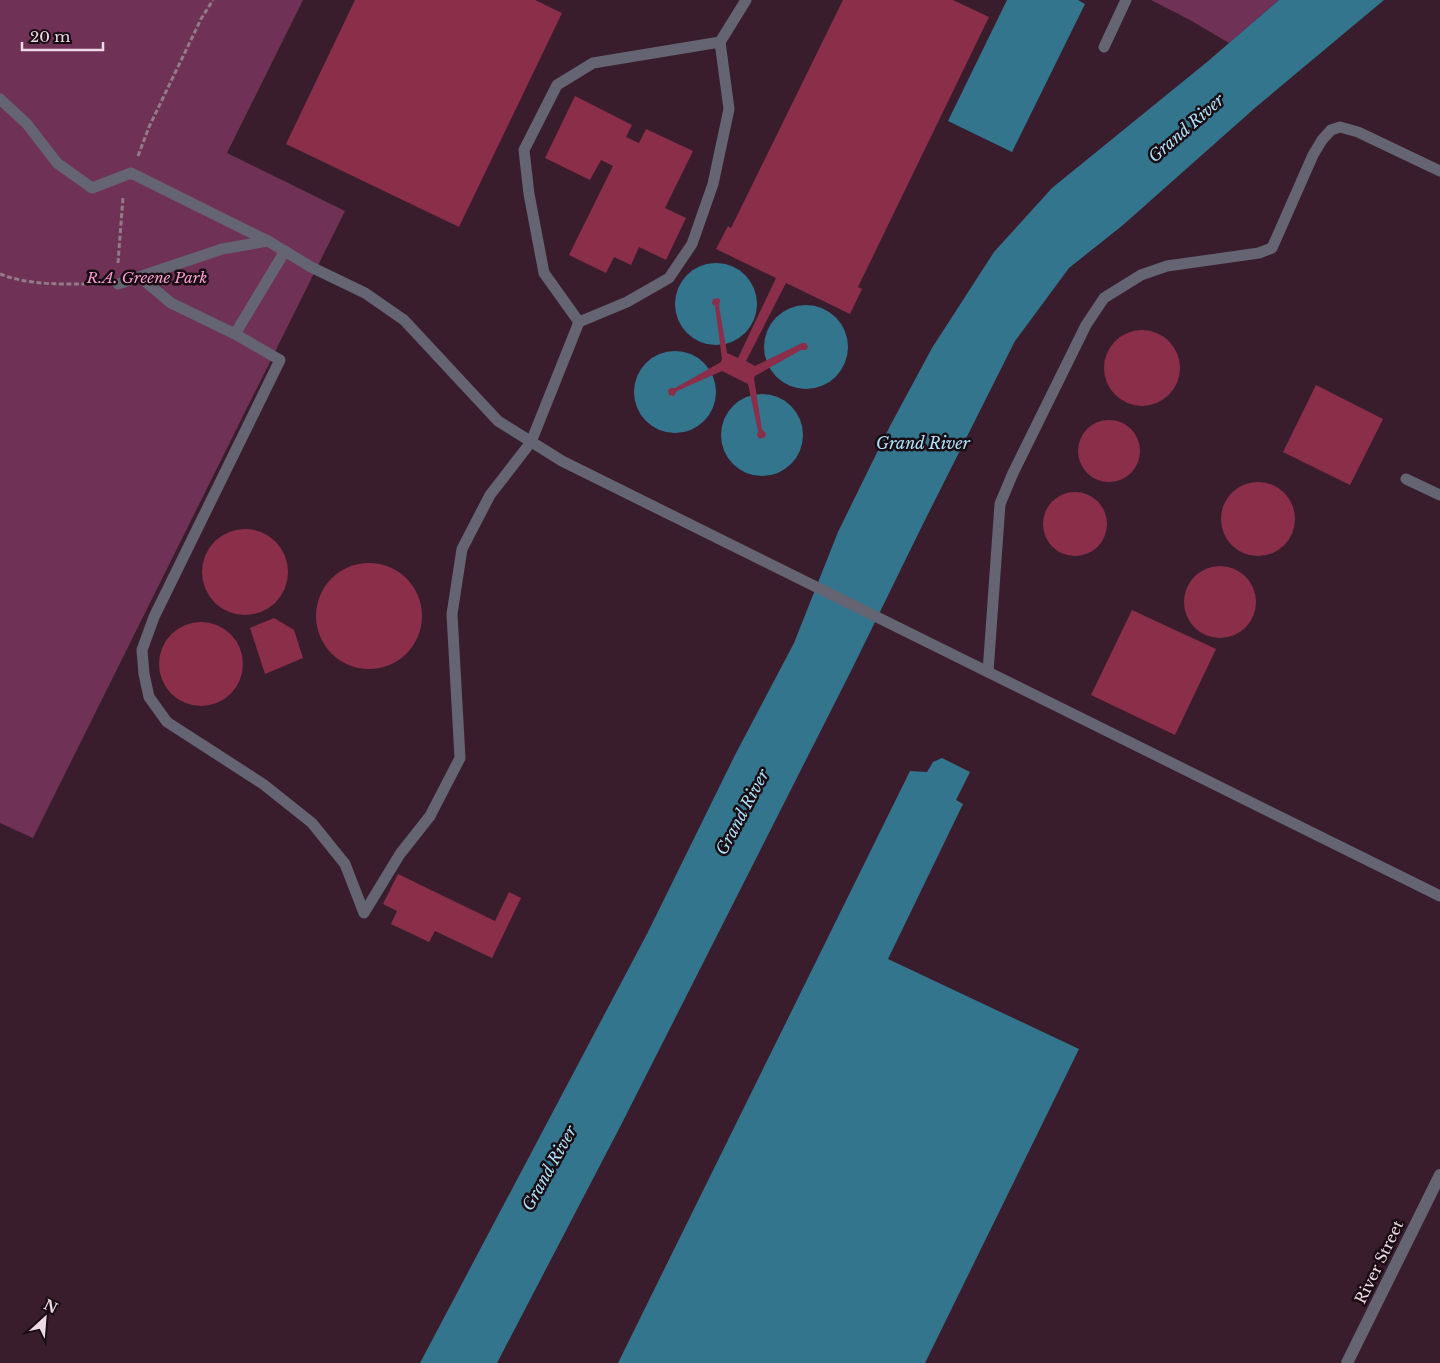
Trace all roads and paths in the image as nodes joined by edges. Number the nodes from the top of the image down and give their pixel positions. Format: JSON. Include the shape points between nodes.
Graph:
{"nodes":[{"id":1,"x":746,"y":0,"type":"edge"},
{"id":2,"x":1126,"y":0,"type":"edge"},
{"id":3,"x":720,"y":42,"type":"junction"},
{"id":4,"x":1104,"y":47,"type":"dead end"},
{"id":5,"x":0,"y":99,"type":"edge"},
{"id":6,"x":1440,"y":171,"type":"edge"},
{"id":7,"x":268,"y":241,"type":"junction"},
{"id":8,"x":285,"y":251,"type":"junction"},
{"id":9,"x":140,"y":277,"type":"junction"},
{"id":10,"x":118,"y":284,"type":"dead end"},
{"id":11,"x":579,"y":322,"type":"junction"},
{"id":12,"x":236,"y":334,"type":"junction"},
{"id":13,"x":531,"y":442,"type":"junction"},
{"id":14,"x":1406,"y":478,"type":"dead end"},
{"id":15,"x":1440,"y":495,"type":"edge"},
{"id":16,"x":988,"y":672,"type":"junction"},
{"id":17,"x":1440,"y":896,"type":"edge"},
{"id":18,"x":1440,"y":1175,"type":"edge"},
{"id":19,"x":1347,"y":1363,"type":"edge"}],
"edges":[{"from":1,"to":3,"type":"lane"},
{"from":2,"to":4,"type":"lane"},
{"from":3,"to":11,"type":"lane","via":[[729,110],[713,184],[692,244],[669,278],[627,302]]},
{"from":3,"to":11,"type":"lane","via":[[592,63],[558,85],[524,150],[528,194],[544,273]]},
{"from":5,"to":7,"type":"lane","via":[[27,124],[57,163],[92,188],[131,173]]},
{"from":6,"to":16,"type":"lane","via":[[1358,132],[1340,127],[1331,130],[1313,155],[1272,248],[1259,253],[1167,266],[1141,276],[1104,298],[1086,325],[1012,473],[1000,504]]},
{"from":7,"to":8,"type":"lane"},
{"from":7,"to":9,"type":"lane","via":[[222,249]]},
{"from":8,"to":12,"type":"lane"},
{"from":8,"to":13,"type":"lane","via":[[365,293],[404,320],[498,421]]},
{"from":9,"to":10,"type":"lane"},
{"from":9,"to":12,"type":"lane","via":[[170,303]]},
{"from":11,"to":13,"type":"lane"},
{"from":12,"to":13,"type":"lane","via":[[280,360],[154,617],[142,650],[149,697],[167,722],[264,784],[312,823],[345,864],[364,913],[400,854],[430,816],[460,758],[452,614],[462,549],[490,495]]},
{"from":13,"to":16,"type":"lane","via":[[562,461]]},
{"from":14,"to":15,"type":"lane"},
{"from":16,"to":17,"type":"lane"},
{"from":18,"to":19,"type":"street","name":"River Street"}]}
